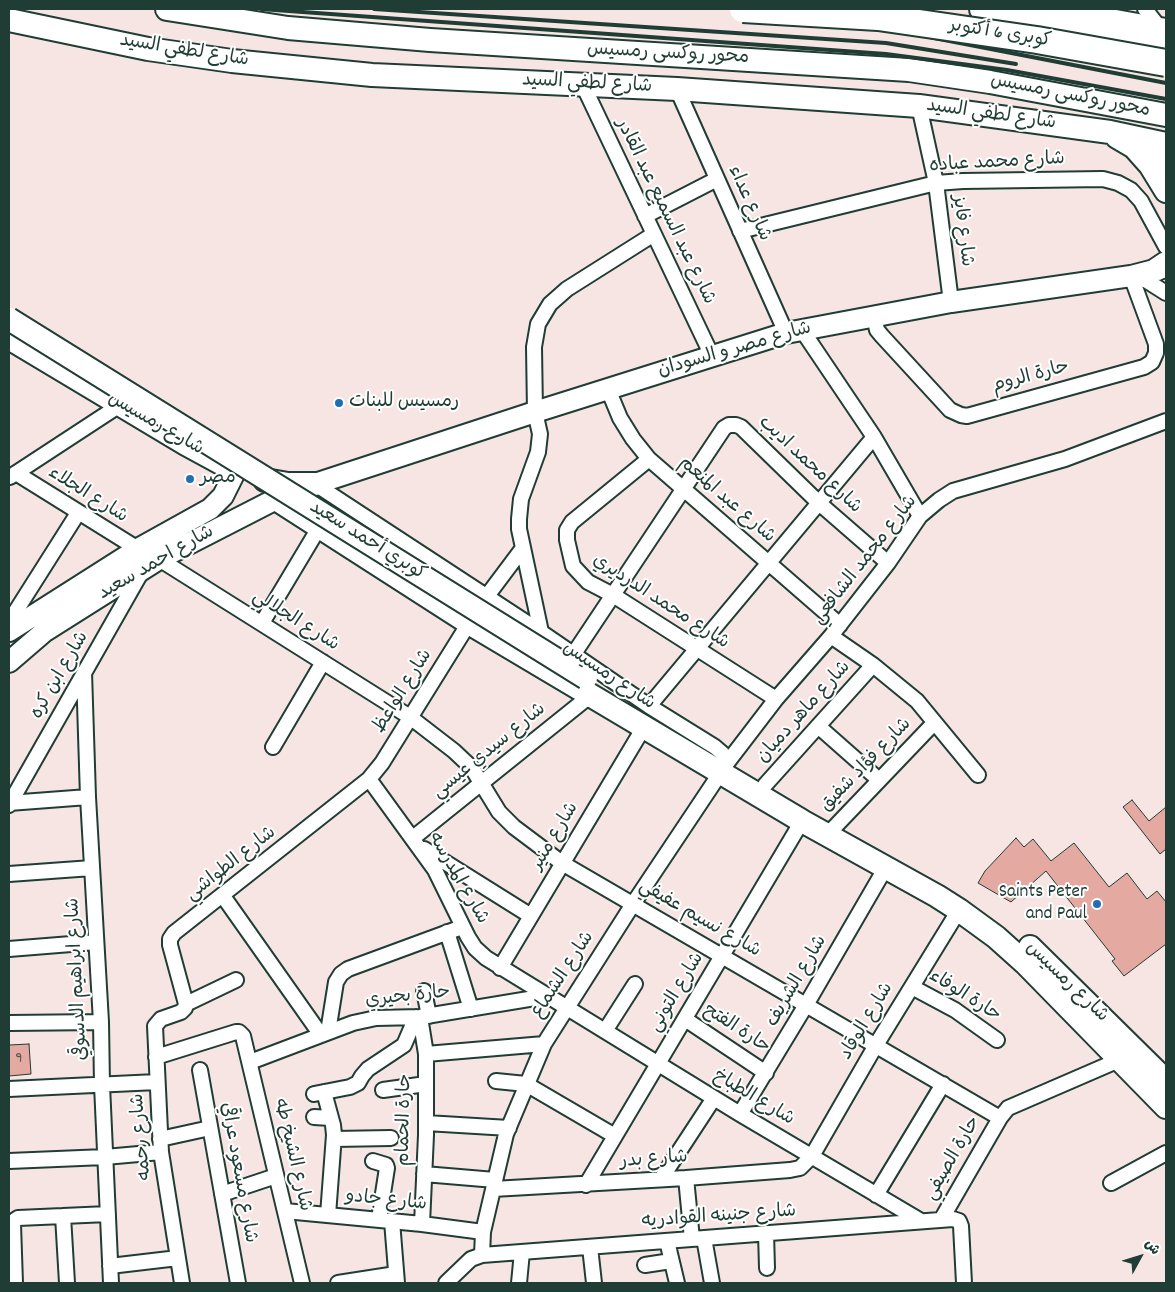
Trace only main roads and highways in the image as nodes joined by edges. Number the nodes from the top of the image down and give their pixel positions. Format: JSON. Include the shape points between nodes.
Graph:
{"nodes":[{"id":1,"x":167,"y":9,"type":"edge"},
{"id":2,"x":743,"y":9,"type":"edge"},
{"id":3,"x":983,"y":9,"type":"edge"},
{"id":4,"x":1054,"y":9,"type":"edge"},
{"id":5,"x":1083,"y":12,"type":"edge"},
{"id":6,"x":9,"y":20,"type":"edge"},
{"id":7,"x":1164,"y":34,"type":"edge"},
{"id":8,"x":1166,"y":63,"type":"edge"},
{"id":9,"x":1166,"y":115,"type":"edge"},
{"id":10,"x":1110,"y":132,"type":"junction"},
{"id":11,"x":1135,"y":138,"type":"junction"},
{"id":12,"x":1166,"y":144,"type":"edge"},
{"id":13,"x":1166,"y":168,"type":"edge"},
{"id":14,"x":1166,"y":191,"type":"edge"},
{"id":15,"x":1151,"y":270,"type":"edge"},
{"id":16,"x":9,"y":319,"type":"edge"},
{"id":17,"x":9,"y":338,"type":"edge"},
{"id":18,"x":236,"y":470,"type":"junction"},
{"id":19,"x":315,"y":484,"type":"junction"},
{"id":20,"x":276,"y":499,"type":"junction"},
{"id":21,"x":147,"y":558,"type":"junction"},
{"id":22,"x":9,"y":631,"type":"edge"},
{"id":23,"x":45,"y":631,"type":"junction"},
{"id":24,"x":9,"y":653,"type":"edge"},
{"id":25,"x":9,"y":662,"type":"edge"},
{"id":26,"x":588,"y":686,"type":"junction"},
{"id":27,"x":724,"y":768,"type":"junction"},
{"id":28,"x":831,"y":831,"type":"junction"},
{"id":29,"x":1166,"y":1081,"type":"edge"},
{"id":30,"x":1166,"y":1107,"type":"edge"}],
"edges":[{"from":1,"to":9,"type":"main road","name":"محور روكسى رمسيس","via":[[288,28],[430,40],[909,70]]},
{"from":2,"to":8,"type":"highway","name":"كوبرى 6 أكتوبر","bridge":true,"via":[[878,17]]},
{"from":3,"to":7,"type":"highway","name":"كوبرى 6 أكتوبر"},
{"from":4,"to":5,"type":"main road"},
{"from":5,"to":7,"type":"main road"},
{"from":6,"to":10,"type":"main road","name":"شارع لطفي السيد","via":[[148,49],[232,61],[372,75],[677,89],[919,106]]},
{"from":10,"to":11,"type":"main road","name":"شارع لطفي السيد"},
{"from":10,"to":14,"type":"main road","via":[[1134,147]]},
{"from":11,"to":12,"type":"main road","name":"شارع لطفي السيد"},
{"from":11,"to":13,"type":"main road","via":[[1151,150]]},
{"from":15,"to":19,"type":"main road","name":"شارع مصر و السودان","via":[[951,302],[794,332]]},
{"from":16,"to":26,"type":"main road","name":"كوبري أحمد سعيد","bridge":true},
{"from":17,"to":18,"type":"main road","name":"شارع رمسيس","via":[[186,444]]},
{"from":18,"to":19,"type":"main road","name":"شارع رمسيس","via":[[275,482]]},
{"from":18,"to":21,"type":"main road","name":"شارع احمد سعيد","via":[[223,496],[210,509]]},
{"from":19,"to":20,"type":"main road","name":"شارع احمد سعيد"},
{"from":20,"to":21,"type":"main road","name":"شارع احمد سعيد"},
{"from":20,"to":26,"type":"main road","name":"شارع رمسيس","via":[[469,623]]},
{"from":21,"to":22,"type":"main road","name":"شارع احمد سعيد"},
{"from":21,"to":23,"type":"main road","name":"شارع احمد سعيد"},
{"from":23,"to":24,"type":"main road"},
{"from":23,"to":25,"type":"main road","name":"شارع احمد سعيد"},
{"from":26,"to":27,"type":"main road","name":"كوبري أحمد سعيد"},
{"from":26,"to":27,"type":"main road","name":"شارع رمسيس","via":[[647,716]]},
{"from":27,"to":28,"type":"main road","name":"شارع رمسيس","via":[[765,785]]},
{"from":27,"to":28,"type":"main road","name":"شارع رمسيس","via":[[802,821]]},
{"from":28,"to":29,"type":"main road","name":"شارع رمسيس","via":[[954,890],[987,912],[1040,957]]},
{"from":28,"to":30,"type":"main road","name":"شارع رمسيس","via":[[959,910],[996,937]]}]}
